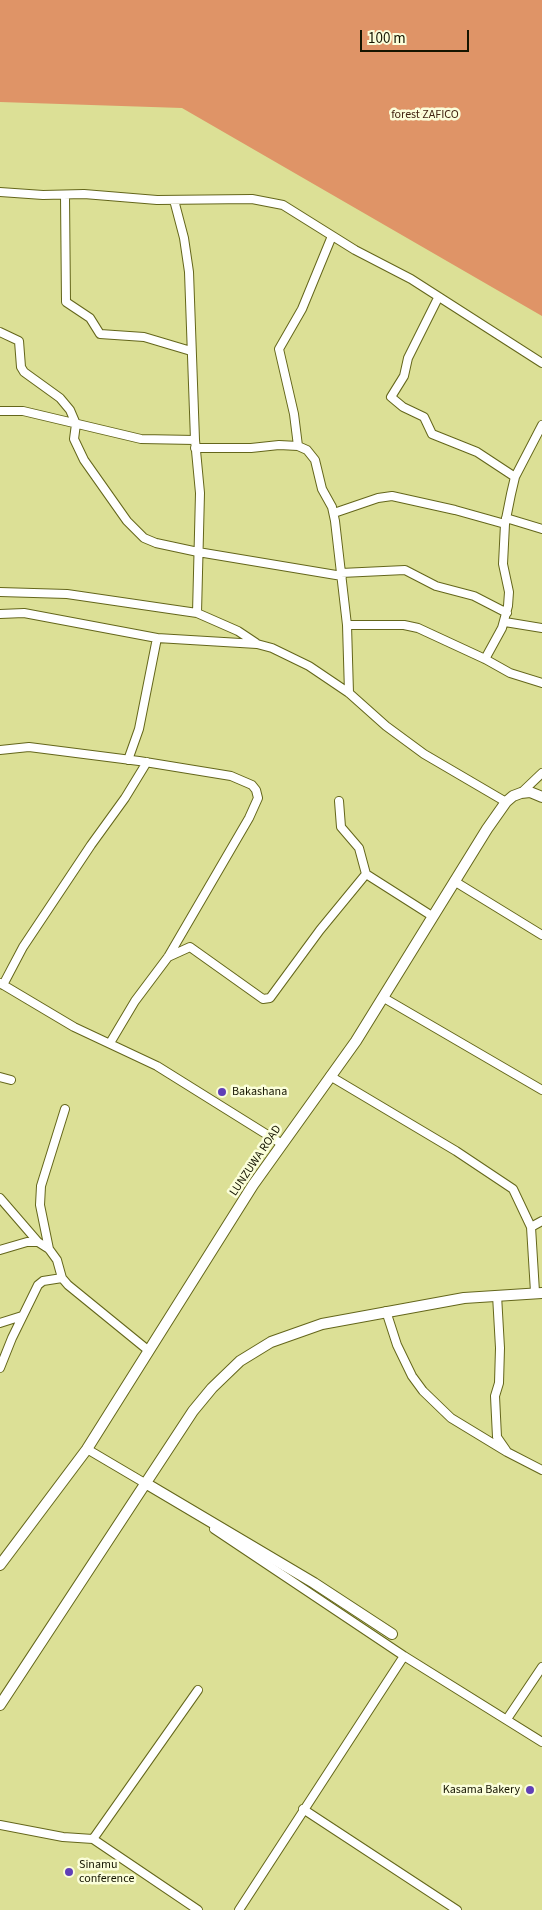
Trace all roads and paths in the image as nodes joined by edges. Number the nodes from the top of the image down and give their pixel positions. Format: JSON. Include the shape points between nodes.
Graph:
{"nodes":[{"id":1,"x":0,"y":192,"type":"edge"},
{"id":2,"x":65,"y":196,"type":"junction"},
{"id":3,"x":174,"y":200,"type":"junction"},
{"id":4,"x":332,"y":236,"type":"junction"},
{"id":5,"x":438,"y":298,"type":"junction"},
{"id":6,"x":0,"y":332,"type":"edge"},
{"id":7,"x":191,"y":351,"type":"junction"},
{"id":8,"x":542,"y":363,"type":"edge"},
{"id":9,"x":0,"y":411,"type":"edge"},
{"id":10,"x":76,"y":424,"type":"junction"},
{"id":11,"x":542,"y":426,"type":"edge"},
{"id":12,"x":195,"y":444,"type":"junction"},
{"id":13,"x":298,"y":446,"type":"junction"},
{"id":14,"x":515,"y":477,"type":"junction"},
{"id":15,"x":334,"y":513,"type":"junction"},
{"id":16,"x":506,"y":521,"type":"junction"},
{"id":17,"x":542,"y":529,"type":"edge"},
{"id":18,"x":198,"y":552,"type":"junction"},
{"id":19,"x":341,"y":575,"type":"junction"},
{"id":20,"x":0,"y":592,"type":"edge"},
{"id":21,"x":197,"y":612,"type":"junction"},
{"id":22,"x":0,"y":614,"type":"edge"},
{"id":23,"x":506,"y":618,"type":"junction"},
{"id":24,"x":346,"y":624,"type":"junction"},
{"id":25,"x":542,"y":628,"type":"edge"},
{"id":26,"x":157,"y":638,"type":"junction"},
{"id":27,"x":258,"y":644,"type":"junction"},
{"id":28,"x":486,"y":659,"type":"junction"},
{"id":29,"x":542,"y":683,"type":"edge"},
{"id":30,"x":349,"y":693,"type":"junction"},
{"id":31,"x":0,"y":750,"type":"edge"},
{"id":32,"x":128,"y":760,"type":"junction"},
{"id":33,"x":147,"y":762,"type":"junction"},
{"id":34,"x":542,"y":773,"type":"edge"},
{"id":35,"x":521,"y":792,"type":"junction"},
{"id":36,"x":542,"y":798,"type":"edge"},
{"id":37,"x":339,"y":801,"type":"dead end"},
{"id":38,"x":506,"y":802,"type":"junction"},
{"id":39,"x":366,"y":874,"type":"junction"},
{"id":40,"x":454,"y":881,"type":"junction"},
{"id":41,"x":432,"y":916,"type":"junction"},
{"id":42,"x":542,"y":935,"type":"edge"},
{"id":43,"x":168,"y":957,"type":"junction"},
{"id":44,"x":2,"y":984,"type":"edge"},
{"id":45,"x":384,"y":998,"type":"junction"},
{"id":46,"x":110,"y":1043,"type":"junction"},
{"id":47,"x":330,"y":1076,"type":"junction"},
{"id":48,"x":0,"y":1077,"type":"edge"},
{"id":49,"x":11,"y":1080,"type":"dead end"},
{"id":50,"x":542,"y":1090,"type":"edge"},
{"id":51,"x":65,"y":1109,"type":"dead end"},
{"id":52,"x":282,"y":1144,"type":"junction"},
{"id":53,"x":0,"y":1198,"type":"edge"},
{"id":54,"x":542,"y":1221,"type":"edge"},
{"id":55,"x":531,"y":1227,"type":"junction"},
{"id":56,"x":38,"y":1242,"type":"junction"},
{"id":57,"x":50,"y":1249,"type":"junction"},
{"id":58,"x":0,"y":1250,"type":"edge"},
{"id":59,"x":62,"y":1278,"type":"junction"},
{"id":60,"x":538,"y":1293,"type":"edge"},
{"id":61,"x":497,"y":1295,"type":"junction"},
{"id":62,"x":386,"y":1311,"type":"junction"},
{"id":63,"x":22,"y":1316,"type":"junction"},
{"id":64,"x":0,"y":1323,"type":"edge"},
{"id":65,"x":149,"y":1351,"type":"junction"},
{"id":66,"x":0,"y":1368,"type":"edge"},
{"id":67,"x":87,"y":1450,"type":"junction"},
{"id":68,"x":507,"y":1452,"type":"junction"},
{"id":69,"x":542,"y":1470,"type":"edge"},
{"id":70,"x":147,"y":1484,"type":"junction"},
{"id":71,"x":0,"y":1565,"type":"edge"},
{"id":72,"x":392,"y":1634,"type":"dead end"},
{"id":73,"x":404,"y":1656,"type":"junction"},
{"id":74,"x":542,"y":1667,"type":"edge"},
{"id":75,"x":198,"y":1690,"type":"dead end"},
{"id":76,"x":0,"y":1705,"type":"edge"},
{"id":77,"x":507,"y":1719,"type":"junction"},
{"id":78,"x":542,"y":1742,"type":"edge"},
{"id":79,"x":303,"y":1809,"type":"junction"},
{"id":80,"x":0,"y":1825,"type":"edge"},
{"id":81,"x":93,"y":1839,"type":"junction"},
{"id":82,"x":198,"y":1910,"type":"edge"},
{"id":83,"x":239,"y":1910,"type":"edge"},
{"id":84,"x":456,"y":1910,"type":"edge"}],
"edges":[{"from":1,"to":2,"type":"street"},
{"from":2,"to":3,"type":"street","via":[[84,194]]},
{"from":2,"to":7,"type":"street","via":[[66,302],[90,318],[100,334],[144,337]]},
{"from":3,"to":4,"type":"street","via":[[270,202],[296,211]]},
{"from":3,"to":7,"type":"street","via":[[189,272]]},
{"from":4,"to":5,"type":"street"},
{"from":4,"to":13,"type":"street","via":[[313,284],[279,349]]},
{"from":5,"to":8,"type":"street"},
{"from":5,"to":14,"type":"street","via":[[408,358],[404,376],[391,397],[424,417],[432,434],[477,452]]},
{"from":6,"to":10,"type":"street","via":[[19,341],[21,368],[60,398]]},
{"from":7,"to":12,"type":"street"},
{"from":9,"to":10,"type":"street","via":[[23,411]]},
{"from":10,"to":12,"type":"street","via":[[141,439]]},
{"from":10,"to":18,"type":"street","via":[[73,435],[84,460],[137,532],[156,543]]},
{"from":11,"to":14,"type":"street"},
{"from":12,"to":13,"type":"street","via":[[250,448],[279,444]]},
{"from":12,"to":18,"type":"street","via":[[200,493]]},
{"from":13,"to":15,"type":"street","via":[[315,460],[322,489]]},
{"from":14,"to":16,"type":"street"},
{"from":15,"to":16,"type":"street","via":[[392,496]]},
{"from":15,"to":19,"type":"street"},
{"from":16,"to":17,"type":"street"},
{"from":16,"to":23,"type":"street","via":[[503,564],[509,592]]},
{"from":18,"to":19,"type":"street"},
{"from":18,"to":21,"type":"street"},
{"from":19,"to":23,"type":"street","via":[[405,570],[436,586],[474,596]]},
{"from":19,"to":24,"type":"street"},
{"from":20,"to":21,"type":"street","via":[[67,594]]},
{"from":21,"to":27,"type":"street"},
{"from":22,"to":26,"type":"street","via":[[24,613]]},
{"from":23,"to":25,"type":"street"},
{"from":23,"to":28,"type":"street"},
{"from":24,"to":28,"type":"street","via":[[418,628]]},
{"from":24,"to":30,"type":"street"},
{"from":26,"to":27,"type":"street"},
{"from":26,"to":32,"type":"street","via":[[139,729]]},
{"from":27,"to":30,"type":"street","via":[[286,653]]},
{"from":28,"to":29,"type":"street","via":[[510,674]]},
{"from":30,"to":38,"type":"street","via":[[424,754]]},
{"from":31,"to":32,"type":"street","via":[[29,747]]},
{"from":32,"to":33,"type":"street"},
{"from":33,"to":43,"type":"street","via":[[241,779],[252,785],[258,798]]},
{"from":33,"to":44,"type":"street","via":[[126,798],[23,947]]},
{"from":34,"to":35,"type":"street"},
{"from":35,"to":36,"type":"street"},
{"from":35,"to":38,"type":"street","name":"LUNZUWA ROAD"},
{"from":37,"to":39,"type":"street","via":[[341,826],[359,848]]},
{"from":38,"to":40,"type":"street","name":"LUNZUWA ROAD"},
{"from":39,"to":41,"type":"street"},
{"from":39,"to":43,"type":"street","via":[[270,998],[263,999],[190,947]]},
{"from":40,"to":41,"type":"street","name":"LUNZUWA ROAD"},
{"from":40,"to":42,"type":"street"},
{"from":41,"to":45,"type":"street","name":"LUNZUWA ROAD"},
{"from":43,"to":46,"type":"street","via":[[135,1001]]},
{"from":44,"to":46,"type":"street","via":[[74,1027]]},
{"from":45,"to":47,"type":"street","name":"LUNZUWA ROAD"},
{"from":45,"to":50,"type":"street"},
{"from":46,"to":52,"type":"street","via":[[157,1066]]},
{"from":47,"to":52,"type":"street","name":"LUNZUWA ROAD"},
{"from":47,"to":55,"type":"street","via":[[502,1180],[513,1189]]},
{"from":48,"to":49,"type":"street"},
{"from":51,"to":57,"type":"street","via":[[41,1186],[40,1205]]},
{"from":52,"to":65,"type":"street","name":"LUNZUWA ROAD"},
{"from":53,"to":56,"type":"street"},
{"from":54,"to":55,"type":"street"},
{"from":55,"to":60,"type":"street"},
{"from":56,"to":57,"type":"street"},
{"from":56,"to":58,"type":"street"},
{"from":57,"to":59,"type":"street"},
{"from":59,"to":63,"type":"street","via":[[38,1285]]},
{"from":59,"to":65,"type":"street"},
{"from":60,"to":61,"type":"street"},
{"from":61,"to":62,"type":"street"},
{"from":61,"to":68,"type":"street","via":[[500,1348],[495,1396],[497,1437]]},
{"from":62,"to":68,"type":"street","via":[[397,1345],[423,1391],[451,1418]]},
{"from":62,"to":70,"type":"street","via":[[322,1324],[292,1334],[271,1342],[240,1361],[194,1411]]},
{"from":63,"to":64,"type":"street"},
{"from":63,"to":66,"type":"street"},
{"from":65,"to":67,"type":"street","name":"LUNZUWA ROAD"},
{"from":67,"to":70,"type":"street"},
{"from":67,"to":71,"type":"street","name":"LUNZUWA ROAD"},
{"from":68,"to":69,"type":"street"},
{"from":70,"to":72,"type":"street","via":[[314,1583]]},
{"from":70,"to":73,"type":"street"},
{"from":70,"to":76,"type":"street","via":[[118,1523]]},
{"from":73,"to":77,"type":"street"},
{"from":73,"to":79,"type":"street"},
{"from":74,"to":77,"type":"street"},
{"from":75,"to":81,"type":"street"},
{"from":77,"to":78,"type":"street"},
{"from":79,"to":83,"type":"street"},
{"from":79,"to":84,"type":"street"},
{"from":80,"to":81,"type":"street"},
{"from":81,"to":82,"type":"street"}]}
